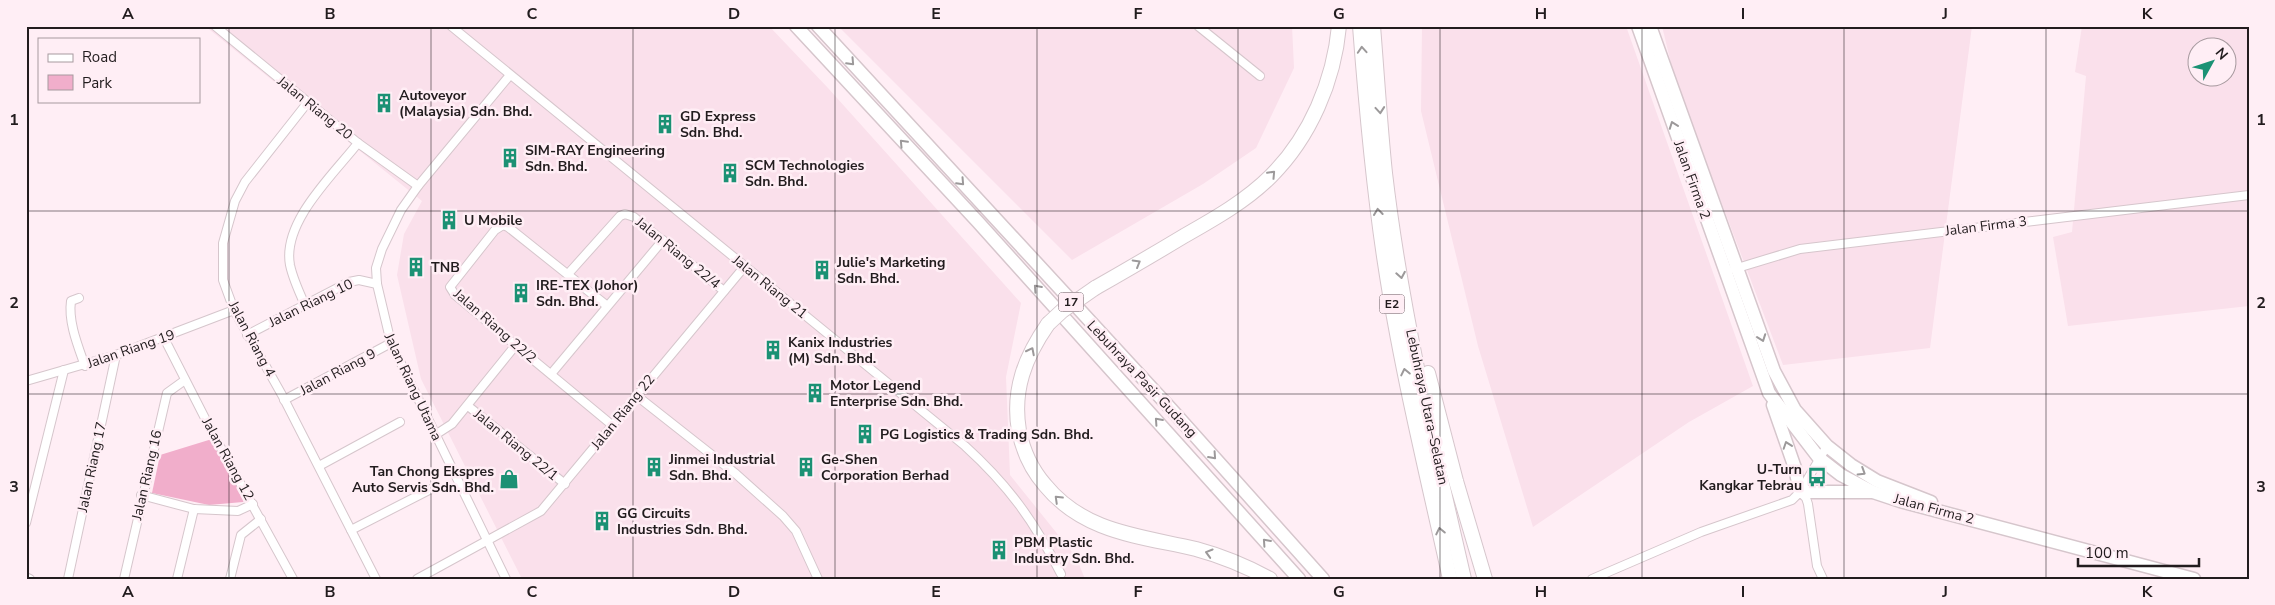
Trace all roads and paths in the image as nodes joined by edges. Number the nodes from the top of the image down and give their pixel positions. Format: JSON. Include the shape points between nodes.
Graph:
{"nodes":[{"id":1,"x":216,"y":26,"type":"edge"},
{"id":2,"x":451,"y":26,"type":"edge"},
{"id":3,"x":796,"y":26,"type":"edge"},
{"id":4,"x":818,"y":26,"type":"edge"},
{"id":5,"x":1198,"y":26,"type":"edge"},
{"id":6,"x":1339,"y":26,"type":"edge"},
{"id":7,"x":1360,"y":26,"type":"edge"},
{"id":8,"x":1373,"y":26,"type":"edge"},
{"id":9,"x":1638,"y":26,"type":"edge"},
{"id":10,"x":1650,"y":26,"type":"edge"},
{"id":11,"x":510,"y":75,"type":"junction"},
{"id":12,"x":1260,"y":76,"type":"dead end"},
{"id":13,"x":308,"y":102,"type":"junction"},
{"id":14,"x":358,"y":144,"type":"junction"},
{"id":15,"x":418,"y":186,"type":"junction"},
{"id":16,"x":2249,"y":195,"type":"edge"},
{"id":17,"x":663,"y":240,"type":"junction"},
{"id":18,"x":745,"y":266,"type":"junction"},
{"id":19,"x":1731,"y":270,"type":"junction"},
{"id":20,"x":568,"y":274,"type":"junction"},
{"id":21,"x":377,"y":284,"type":"junction"},
{"id":22,"x":724,"y":291,"type":"junction"},
{"id":23,"x":78,"y":298,"type":"dead end"},
{"id":24,"x":305,"y":305,"type":"junction"},
{"id":25,"x":606,"y":306,"type":"junction"},
{"id":26,"x":234,"y":310,"type":"junction"},
{"id":27,"x":247,"y":335,"type":"junction"},
{"id":28,"x":164,"y":338,"type":"junction"},
{"id":29,"x":1412,"y":340,"type":"junction"},
{"id":30,"x":391,"y":343,"type":"junction"},
{"id":31,"x":515,"y":346,"type":"junction"},
{"id":32,"x":116,"y":355,"type":"junction"},
{"id":33,"x":85,"y":366,"type":"junction"},
{"id":34,"x":64,"y":370,"type":"junction"},
{"id":35,"x":551,"y":374,"type":"junction"},
{"id":36,"x":185,"y":380,"type":"junction"},
{"id":37,"x":26,"y":381,"type":"edge"},
{"id":38,"x":1769,"y":393,"type":"junction"},
{"id":39,"x":637,"y":396,"type":"junction"},
{"id":40,"x":284,"y":400,"type":"junction"},
{"id":41,"x":468,"y":406,"type":"junction"},
{"id":42,"x":400,"y":422,"type":"dead end"},
{"id":43,"x":612,"y":425,"type":"junction"},
{"id":44,"x":435,"y":435,"type":"junction"},
{"id":45,"x":1827,"y":446,"type":"junction"},
{"id":46,"x":1819,"y":458,"type":"junction"},
{"id":47,"x":319,"y":466,"type":"junction"},
{"id":48,"x":565,"y":484,"type":"junction"},
{"id":49,"x":435,"y":486,"type":"dead end"},
{"id":50,"x":1800,"y":492,"type":"junction"},
{"id":51,"x":1873,"y":492,"type":"junction"},
{"id":52,"x":141,"y":495,"type":"junction"},
{"id":53,"x":253,"y":504,"type":"junction"},
{"id":54,"x":194,"y":510,"type":"junction"},
{"id":55,"x":261,"y":519,"type":"junction"},
{"id":56,"x":26,"y":523,"type":"edge"},
{"id":57,"x":1985,"y":523,"type":"junction"},
{"id":58,"x":351,"y":530,"type":"junction"},
{"id":59,"x":487,"y":540,"type":"junction"},
{"id":60,"x":1061,"y":574,"type":"dead end"},
{"id":61,"x":2159,"y":574,"type":"edge"},
{"id":62,"x":26,"y":577,"type":"edge"},
{"id":63,"x":30,"y":579,"type":"edge"},
{"id":64,"x":68,"y":579,"type":"edge"},
{"id":65,"x":124,"y":579,"type":"edge"},
{"id":66,"x":177,"y":579,"type":"edge"},
{"id":67,"x":230,"y":579,"type":"edge"},
{"id":68,"x":293,"y":579,"type":"edge"},
{"id":69,"x":376,"y":579,"type":"edge"},
{"id":70,"x":417,"y":579,"type":"edge"},
{"id":71,"x":506,"y":579,"type":"edge"},
{"id":72,"x":818,"y":579,"type":"edge"},
{"id":73,"x":1270,"y":579,"type":"edge"},
{"id":74,"x":1299,"y":579,"type":"edge"},
{"id":75,"x":1324,"y":579,"type":"edge"},
{"id":76,"x":1450,"y":579,"type":"edge"},
{"id":77,"x":1464,"y":579,"type":"edge"},
{"id":78,"x":1485,"y":579,"type":"edge"},
{"id":79,"x":1592,"y":579,"type":"edge"},
{"id":80,"x":1823,"y":579,"type":"edge"},
{"id":81,"x":2194,"y":579,"type":"edge"}],
"edges":[{"from":1,"to":13,"type":"street","name":"Jalan Riang 20"},
{"from":2,"to":11,"type":"street","name":"Jalan Riang 21"},
{"from":74,"to":3,"type":"main road","name":"Lebuhraya Pasir Gudang","number":"17","one_way":true},
{"from":4,"to":75,"type":"main road","name":"Lebuhraya Pasir Gudang","number":"17","one_way":true},
{"from":5,"to":12,"type":"street"},
{"from":73,"to":6,"type":"highway","one_way":true,"bridge":true,"via":[[1216,555],[1125,534],[1079,516],[1035,474],[1021,440],[1017,405],[1020,376],[1032,348],[1048,324],[1069,305],[1215,218],[1272,176],[1318,107],[1332,67]]},
{"from":76,"to":7,"type":"highway","name":"Lebuhraya Utara–Selatan","number":"E2","one_way":true,"via":[[1385,264]]},
{"from":8,"to":29,"type":"highway","name":"Lebuhraya Utara–Selatan","number":"E2","one_way":true,"via":[[1386,175]]},
{"from":19,"to":9,"type":"main road","name":"Jalan Firma 2","one_way":true},
{"from":10,"to":19,"type":"main road","name":"Jalan Firma 2"},
{"from":11,"to":15,"type":"street","name":"Jalan Riang Utama"},
{"from":11,"to":18,"type":"street","name":"Jalan Riang 21"},
{"from":13,"to":14,"type":"street","name":"Jalan Riang 20"},
{"from":13,"to":26,"type":"street","name":"Jalan Riang 4","via":[[245,182],[228,220],[223,243],[223,280]]},
{"from":14,"to":15,"type":"street","name":"Jalan Riang 20"},
{"from":14,"to":24,"type":"street","via":[[301,214],[294,229],[290,264]]},
{"from":15,"to":21,"type":"street","name":"Jalan Riang Utama","via":[[401,210],[382,249],[376,268]]},
{"from":16,"to":19,"type":"street","name":"Jalan Firma 3","via":[[1800,249]]},
{"from":17,"to":20,"type":"street","name":"Jalan Riang 22/4","via":[[634,216],[620,216]]},
{"from":17,"to":22,"type":"street","name":"Jalan Riang 22/4"},
{"from":17,"to":25,"type":"street"},
{"from":18,"to":22,"type":"street","name":"Jalan Riang 22"},
{"from":18,"to":60,"type":"street","name":"Jalan Riang 21","via":[[983,462],[1024,509]]},
{"from":19,"to":38,"type":"main road","name":"Jalan Firma 2"},
{"from":19,"to":45,"type":"main road","name":"Jalan Firma 2","one_way":true,"via":[[1774,372],[1795,410]]},
{"from":20,"to":25,"type":"street","name":"Jalan Riang 22/2"},
{"from":20,"to":31,"type":"street","name":"Jalan Riang 22/2","via":[[503,226],[495,230],[452,282],[450,287],[455,295]]},
{"from":21,"to":24,"type":"street","name":"Jalan Riang 10","via":[[354,280]]},
{"from":21,"to":30,"type":"street","name":"Jalan Riang Utama"},
{"from":22,"to":39,"type":"street","name":"Jalan Riang 22"},
{"from":23,"to":33,"type":"street","via":[[71,301],[70,308]]},
{"from":24,"to":27,"type":"street","name":"Jalan Riang 10"},
{"from":25,"to":35,"type":"street"},
{"from":26,"to":27,"type":"street","name":"Jalan Riang 4"},
{"from":26,"to":28,"type":"street","name":"Jalan Riang 19"},
{"from":27,"to":40,"type":"street","name":"Jalan Riang 4"},
{"from":28,"to":32,"type":"street","name":"Jalan Riang 19"},
{"from":28,"to":36,"type":"street","name":"Jalan Riang 12"},
{"from":29,"to":77,"type":"highway","name":"Lebuhraya Utara–Selatan","number":"E2"},
{"from":29,"to":78,"type":"highway","via":[[1422,349]]},
{"from":30,"to":40,"type":"street","name":"Jalan Riang 9"},
{"from":30,"to":44,"type":"street","name":"Jalan Riang Utama"},
{"from":31,"to":35,"type":"street","name":"Jalan Riang 22/2"},
{"from":31,"to":41,"type":"street","name":"Jalan Riang 22/1"},
{"from":32,"to":33,"type":"street","name":"Jalan Riang 19"},
{"from":32,"to":64,"type":"street","name":"Jalan Riang 17"},
{"from":33,"to":34,"type":"street","name":"Jalan Riang 19"},
{"from":34,"to":37,"type":"street","name":"Jalan Riang 19"},
{"from":34,"to":56,"type":"street"},
{"from":35,"to":43,"type":"street","name":"Jalan Riang 22/2"},
{"from":36,"to":52,"type":"street","name":"Jalan Riang 16","via":[[167,393]]},
{"from":36,"to":53,"type":"street","name":"Jalan Riang 12"},
{"from":38,"to":46,"type":"main road","name":"Jalan Firma 2"},
{"from":50,"to":38,"type":"main road","one_way":true},
{"from":39,"to":43,"type":"street","name":"Jalan Riang 22"},
{"from":39,"to":72,"type":"street","via":[[736,474],[783,516],[796,531]]},
{"from":40,"to":47,"type":"street","name":"Jalan Riang 4"},
{"from":41,"to":44,"type":"street","name":"Jalan Riang 22/1","via":[[452,424]]},
{"from":41,"to":48,"type":"street","name":"Jalan Riang 22/1"},
{"from":42,"to":47,"type":"street"},
{"from":43,"to":48,"type":"street","name":"Jalan Riang 22"},
{"from":44,"to":59,"type":"street","name":"Jalan Riang Utama"},
{"from":45,"to":46,"type":"street"},
{"from":45,"to":57,"type":"main road","name":"Jalan Firma 2","one_way":true,"via":[[1877,481]]},
{"from":46,"to":50,"type":"street"},
{"from":46,"to":51,"type":"main road","name":"Jalan Firma 2","via":[[1841,475]]},
{"from":47,"to":58,"type":"street","name":"Jalan Riang 4"},
{"from":48,"to":59,"type":"street","name":"Jalan Riang 22","via":[[541,511]]},
{"from":49,"to":58,"type":"street"},
{"from":50,"to":51,"type":"main road"},
{"from":50,"to":79,"type":"street","via":[[1785,504],[1701,532]]},
{"from":50,"to":80,"type":"street","via":[[1808,504],[1816,566]]},
{"from":51,"to":57,"type":"main road","name":"Jalan Firma 2"},
{"from":52,"to":54,"type":"street"},
{"from":52,"to":65,"type":"street","name":"Jalan Riang 16"},
{"from":53,"to":54,"type":"street","via":[[238,511]]},
{"from":53,"to":55,"type":"street","name":"Jalan Riang 12"},
{"from":54,"to":66,"type":"street"},
{"from":55,"to":67,"type":"street","via":[[241,534]]},
{"from":55,"to":68,"type":"street","name":"Jalan Riang 12"},
{"from":57,"to":61,"type":"main road"},
{"from":58,"to":69,"type":"street","name":"Jalan Riang 4"},
{"from":59,"to":70,"type":"street","name":"Jalan Riang 22"},
{"from":59,"to":71,"type":"street","name":"Jalan Riang Utama"},
{"from":61,"to":81,"type":"main road"},
{"from":62,"to":63,"type":"street"}]}
